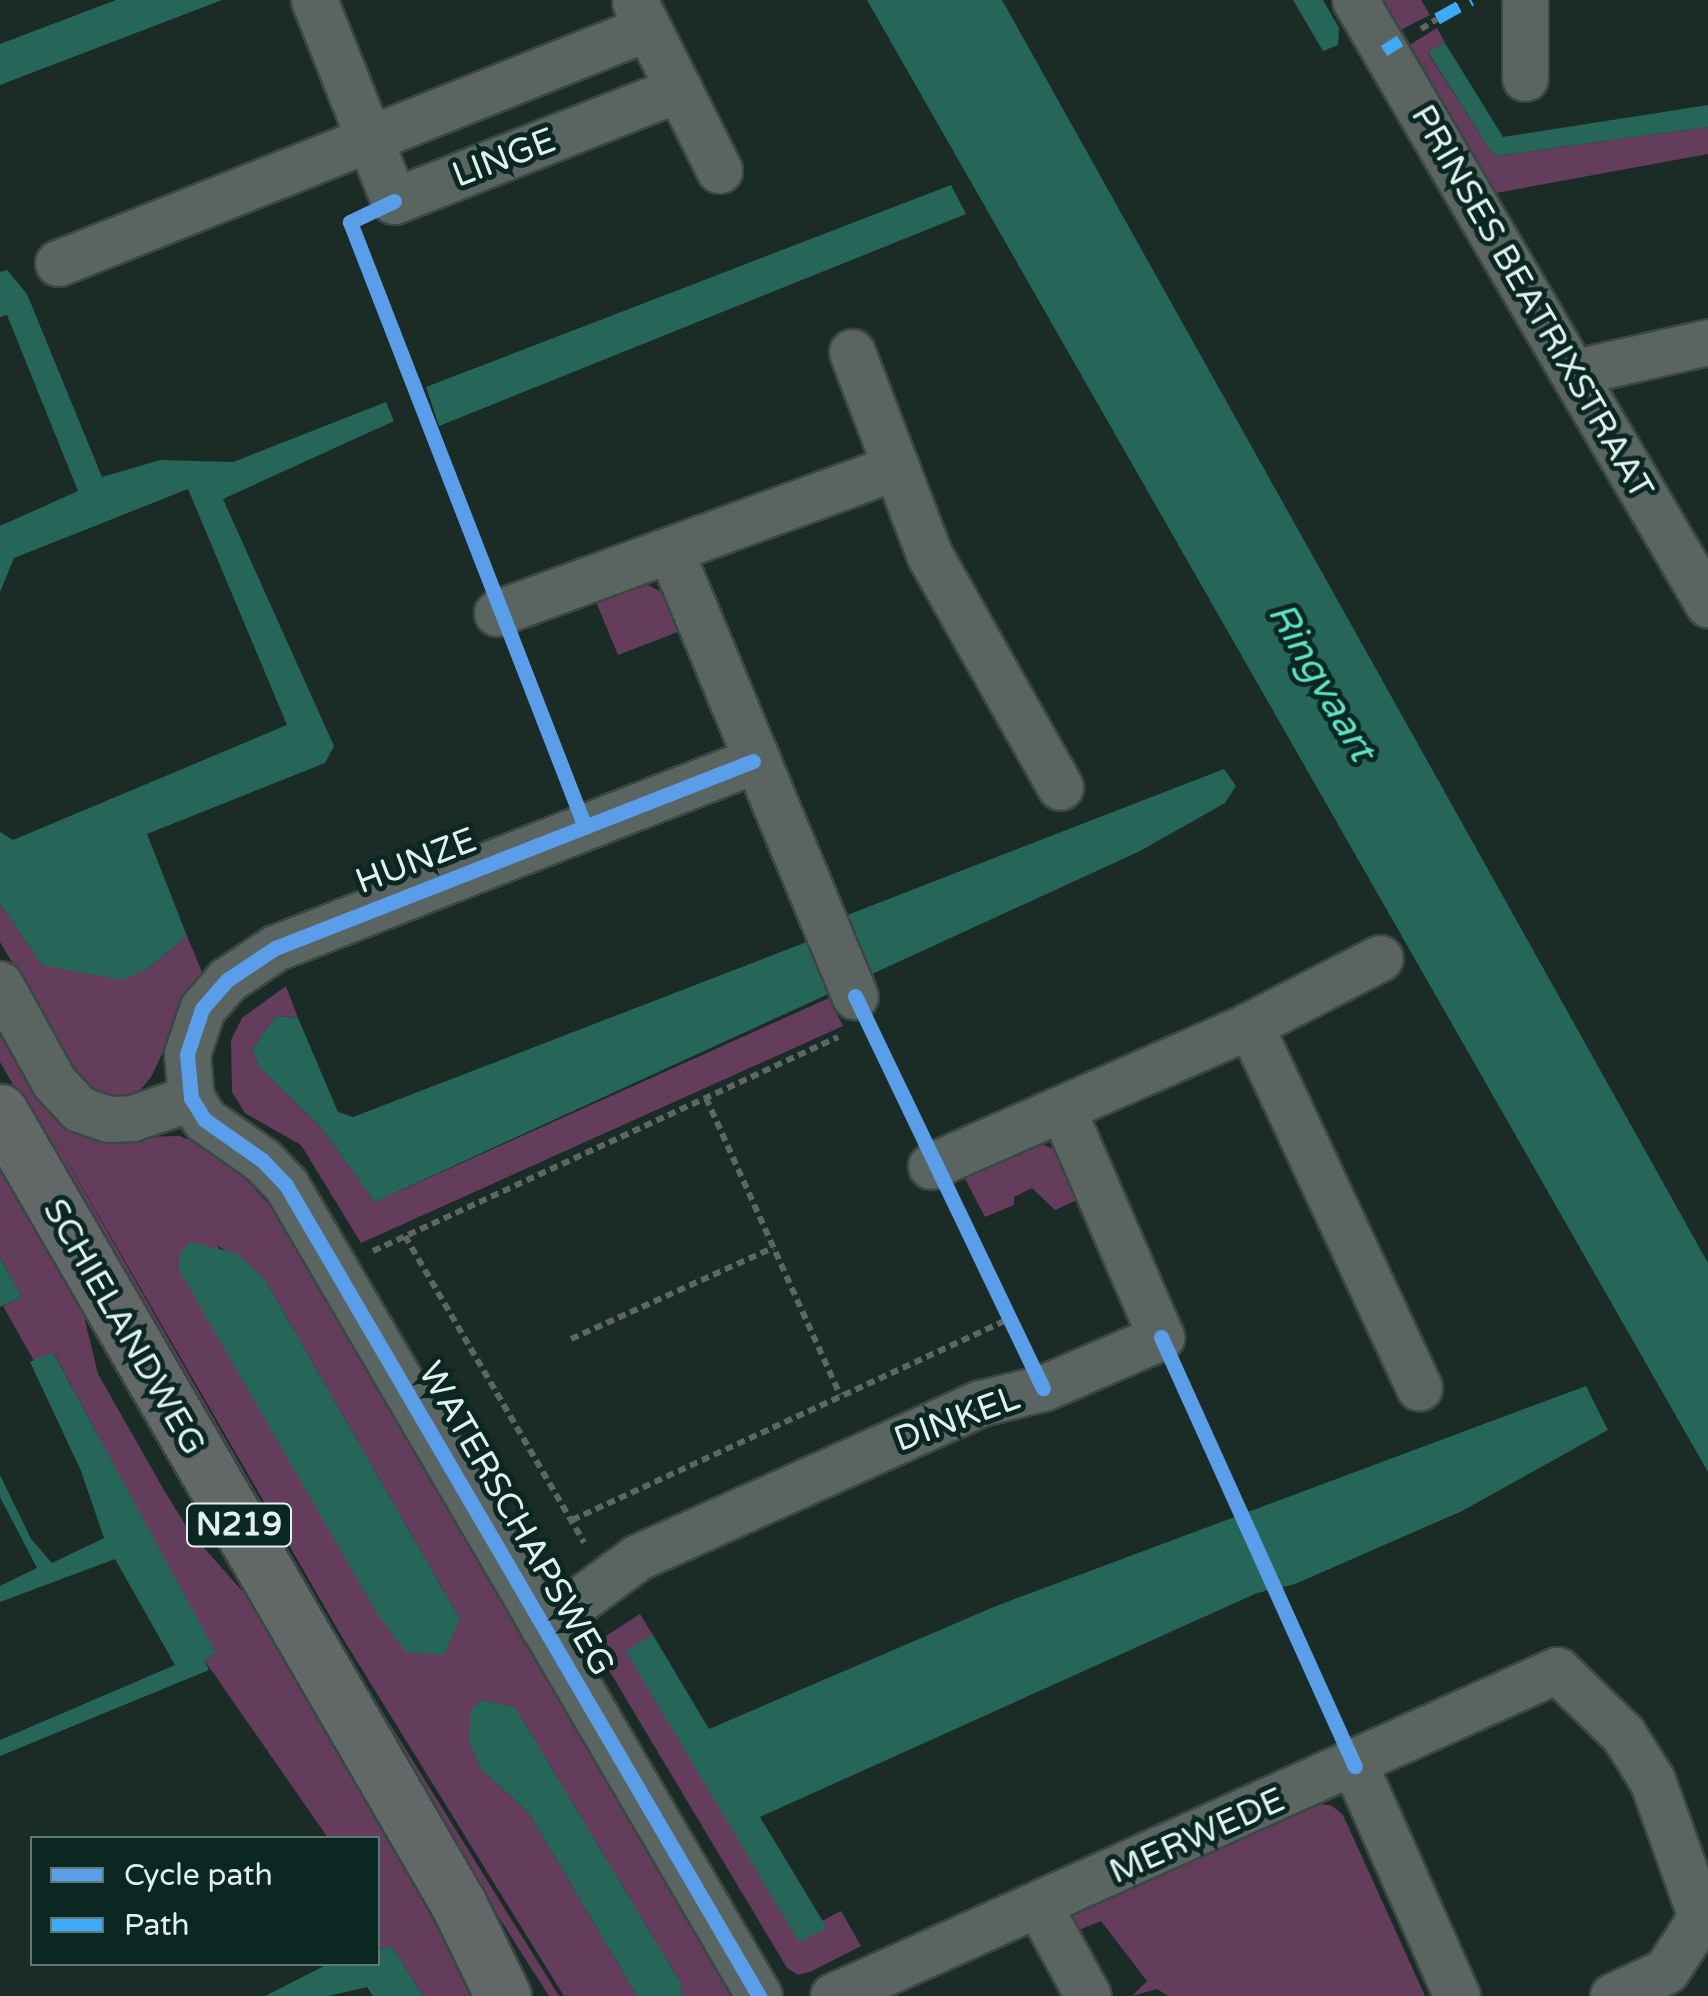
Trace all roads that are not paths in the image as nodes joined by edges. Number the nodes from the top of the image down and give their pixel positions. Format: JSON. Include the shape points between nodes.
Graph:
{"nodes":[{"id":1,"x":314,"y":0,"type":"edge"},
{"id":2,"x":1355,"y":0,"type":"edge"},
{"id":3,"x":1524,"y":0,"type":"edge"},
{"id":4,"x":640,"y":14,"type":"edge"},
{"id":5,"x":1524,"y":78,"type":"dead end"},
{"id":6,"x":679,"y":90,"type":"junction"},
{"id":7,"x":369,"y":138,"type":"junction"},
{"id":8,"x":719,"y":170,"type":"dead end"},
{"id":9,"x":58,"y":263,"type":"dead end"},
{"id":10,"x":1708,"y":342,"type":"edge"},
{"id":11,"x":852,"y":352,"type":"dead end"},
{"id":12,"x":1576,"y":372,"type":"junction"},
{"id":13,"x":896,"y":467,"type":"junction"},
{"id":14,"x":670,"y":550,"type":"junction"},
{"id":15,"x":1708,"y":604,"type":"edge"},
{"id":16,"x":498,"y":612,"type":"dead end"},
{"id":17,"x":753,"y":762,"type":"junction"},
{"id":18,"x":1060,"y":787,"type":"dead end"},
{"id":19,"x":1380,"y":958,"type":"dead end"},
{"id":20,"x":0,"y":984,"type":"edge"},
{"id":21,"x":861,"y":1010,"type":"road end"},
{"id":22,"x":1250,"y":1025,"type":"junction"},
{"id":23,"x":191,"y":1098,"type":"junction"},
{"id":24,"x":1064,"y":1110,"type":"junction"},
{"id":25,"x":0,"y":1112,"type":"edge"},
{"id":26,"x":931,"y":1166,"type":"dead end"},
{"id":27,"x":1419,"y":1386,"type":"dead end"},
{"id":28,"x":544,"y":1627,"type":"junction"},
{"id":29,"x":1355,"y":1766,"type":"junction"},
{"id":30,"x":459,"y":1904,"type":"junction"},
{"id":31,"x":1039,"y":1906,"type":"junction"},
{"id":32,"x":1704,"y":1919,"type":"edge"},
{"id":33,"x":503,"y":1996,"type":"edge"},
{"id":34,"x":530,"y":1996,"type":"edge"},
{"id":35,"x":760,"y":1996,"type":"edge"},
{"id":36,"x":833,"y":1996,"type":"edge"},
{"id":37,"x":1088,"y":1996,"type":"edge"},
{"id":38,"x":1457,"y":1996,"type":"edge"},
{"id":39,"x":1613,"y":1996,"type":"edge"}],
"edges":[{"from":1,"to":7,"type":"street","name":"LINGE"},
{"from":2,"to":12,"type":"street","name":"PRINSES BEATRIXSTRAAT"},
{"from":3,"to":5,"type":"street"},
{"from":4,"to":6,"type":"street","name":"LINGE"},
{"from":4,"to":7,"type":"street","name":"LINGE"},
{"from":6,"to":7,"type":"street","name":"LINGE","via":[[394,201]]},
{"from":6,"to":8,"type":"street","name":"LINGE"},
{"from":7,"to":9,"type":"street","name":"LINGE"},
{"from":10,"to":12,"type":"street"},
{"from":11,"to":13,"type":"street"},
{"from":12,"to":15,"type":"street","name":"PRINSES BEATRIXSTRAAT"},
{"from":13,"to":14,"type":"street"},
{"from":13,"to":18,"type":"street","via":[[930,556]]},
{"from":14,"to":16,"type":"street"},
{"from":14,"to":17,"type":"street"},
{"from":17,"to":21,"type":"street"},
{"from":17,"to":23,"type":"street","name":"HUNZE","via":[[276,948],[227,980],[202,1009],[187,1054]]},
{"from":19,"to":22,"type":"street"},
{"from":20,"to":23,"type":"street","via":[[54,1082],[79,1110],[132,1118]]},
{"from":22,"to":24,"type":"street"},
{"from":22,"to":27,"type":"street"},
{"from":23,"to":28,"type":"street","name":"WATERSCHAPSWEG","via":[[205,1120],[286,1185]]},
{"from":24,"to":26,"type":"street"},
{"from":24,"to":28,"type":"street","name":"DINKEL","via":[[1161,1337],[1043,1388],[981,1403],[638,1556]]},
{"from":25,"to":30,"type":"main road","name":"SCHIELANDWEG","number":"N219"},
{"from":28,"to":35,"type":"street","name":"WATERSCHAPSWEG"},
{"from":29,"to":31,"type":"street","name":"MERWEDE"},
{"from":29,"to":32,"type":"street","name":"MERWEDE","via":[[1557,1670],[1623,1734],[1652,1780]]},
{"from":29,"to":38,"type":"street"},
{"from":30,"to":33,"type":"main road","name":"SCHIELANDWEG","number":"N219"},
{"from":30,"to":34,"type":"main road","name":"SCHIELANDWEG","number":"N219"},
{"from":31,"to":36,"type":"street","name":"MERWEDE"},
{"from":31,"to":37,"type":"street"},
{"from":32,"to":39,"type":"street","name":"MERWEDE","via":[[1666,1971]]}]}
